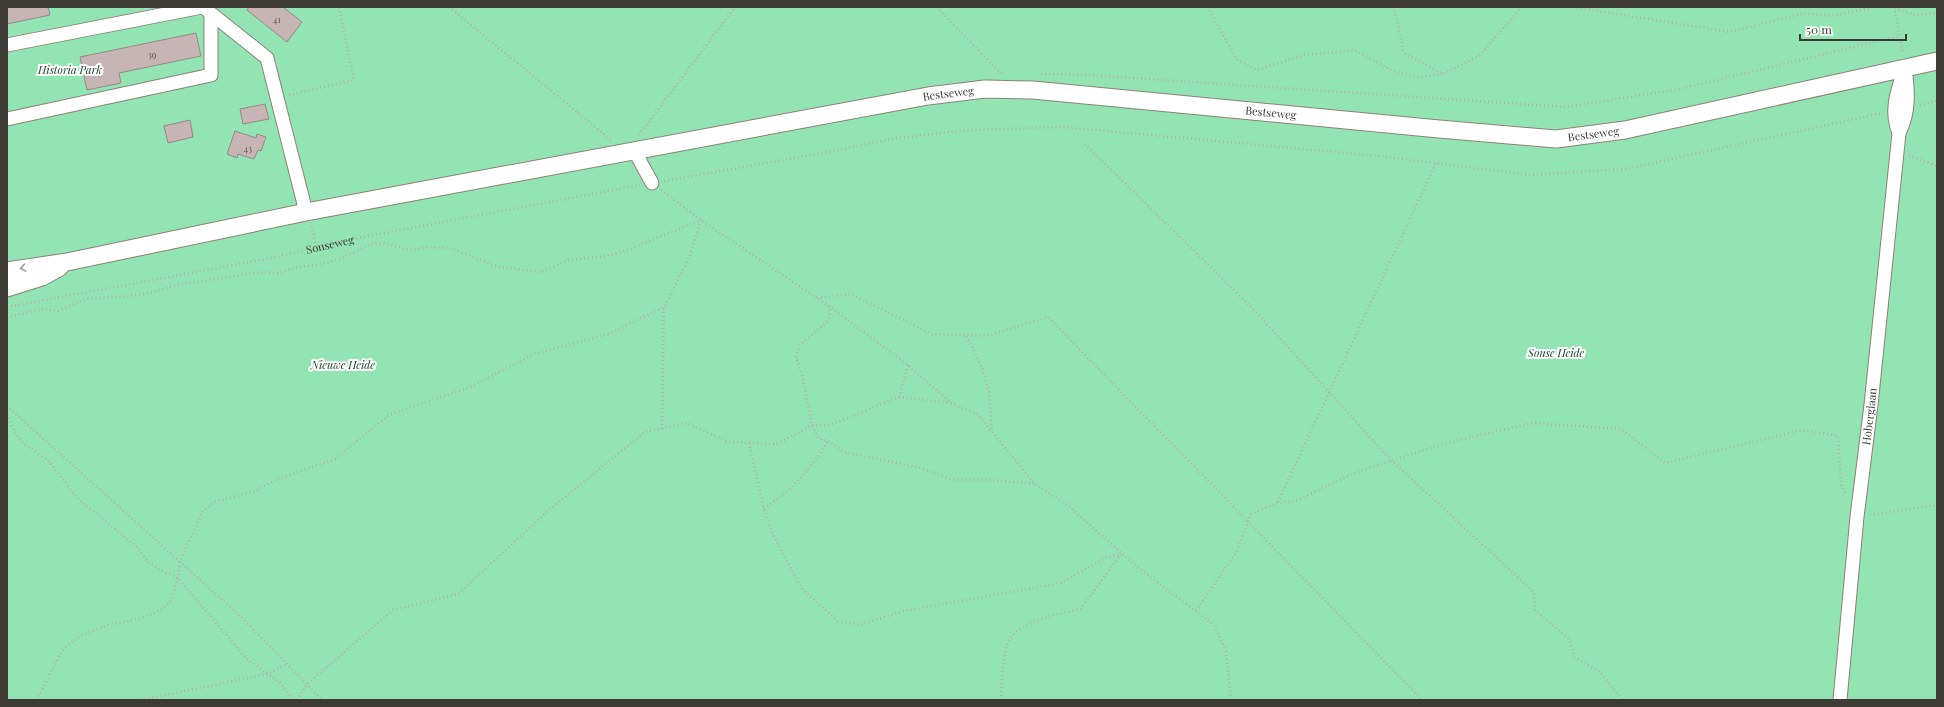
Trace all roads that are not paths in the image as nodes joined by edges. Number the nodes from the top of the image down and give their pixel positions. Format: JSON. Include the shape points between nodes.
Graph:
{"nodes":[{"id":1,"x":205,"y":9,"type":"edge"},
{"id":2,"x":7,"y":46,"type":"edge"},
{"id":3,"x":1937,"y":61,"type":"edge"},
{"id":4,"x":1905,"y":68,"type":"junction"},
{"id":5,"x":7,"y":119,"type":"edge"},
{"id":6,"x":1899,"y":133,"type":"junction"},
{"id":7,"x":634,"y":150,"type":"junction"},
{"id":8,"x":652,"y":183,"type":"road end"},
{"id":9,"x":306,"y":212,"type":"junction"},
{"id":10,"x":67,"y":262,"type":"junction"},
{"id":11,"x":7,"y":271,"type":"edge"},
{"id":12,"x":7,"y":288,"type":"edge"},
{"id":13,"x":1840,"y":700,"type":"edge"}],
"edges":[{"from":1,"to":2,"type":"street"},
{"from":1,"to":5,"type":"street","via":[[211,75]]},
{"from":1,"to":9,"type":"street","via":[[267,58]]},
{"from":3,"to":4,"type":"main road","name":"Bestseweg"},
{"from":4,"to":6,"type":"street","name":"Hoberglaan","via":[[1908,91],[1906,119]]},
{"from":4,"to":6,"type":"street","name":"Hoberglaan","via":[[1896,92],[1894,121]]},
{"from":4,"to":7,"type":"main road","name":"Bestseweg","via":[[1625,130],[1556,139],[1033,90],[985,88],[905,100]]},
{"from":6,"to":13,"type":"street","name":"Hoberglaan","via":[[1857,517]]},
{"from":7,"to":8,"type":"street"},
{"from":7,"to":9,"type":"main road","name":"Bestseweg"},
{"from":9,"to":10,"type":"main road"},
{"from":10,"to":11,"type":"main road","one_way":true},
{"from":10,"to":12,"type":"main road","via":[[42,277]]}]}
